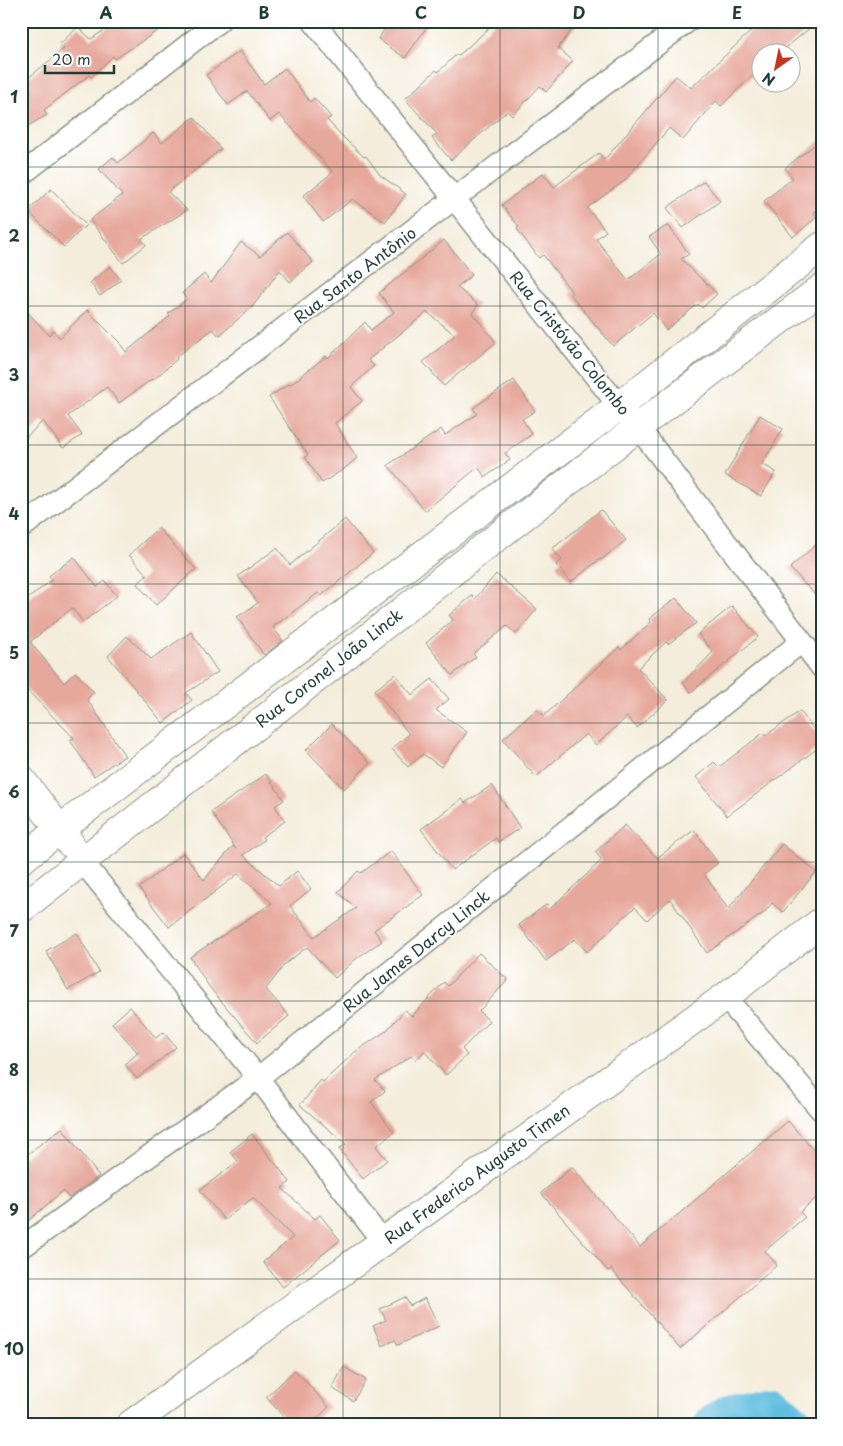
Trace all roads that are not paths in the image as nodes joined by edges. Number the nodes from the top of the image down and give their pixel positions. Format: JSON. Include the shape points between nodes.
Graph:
{"nodes":[{"id":1,"x":219,"y":21,"type":"edge"},
{"id":2,"x":313,"y":21,"type":"edge"},
{"id":3,"x":688,"y":21,"type":"edge"},
{"id":4,"x":21,"y":175,"type":"edge"},
{"id":5,"x":455,"y":199,"type":"junction"},
{"id":6,"x":822,"y":246,"type":"edge"},
{"id":7,"x":822,"y":288,"type":"edge"},
{"id":8,"x":619,"y":406,"type":"junction"},
{"id":9,"x":638,"y":427,"type":"junction"},
{"id":10,"x":21,"y":528,"type":"edge"},
{"id":11,"x":801,"y":642,"type":"junction"},
{"id":12,"x":822,"y":668,"type":"edge"},
{"id":13,"x":21,"y":779,"type":"edge"},
{"id":14,"x":60,"y":828,"type":"junction"},
{"id":15,"x":21,"y":860,"type":"edge"},
{"id":16,"x":82,"y":861,"type":"junction"},
{"id":17,"x":21,"y":909,"type":"edge"},
{"id":18,"x":822,"y":921,"type":"edge"},
{"id":19,"x":726,"y":997,"type":"junction"},
{"id":20,"x":258,"y":1078,"type":"junction"},
{"id":21,"x":822,"y":1111,"type":"edge"},
{"id":22,"x":383,"y":1242,"type":"junction"},
{"id":23,"x":21,"y":1248,"type":"edge"},
{"id":24,"x":130,"y":1425,"type":"edge"}],
"edges":[{"from":1,"to":4,"type":"street"},
{"from":2,"to":5,"type":"street","name":"Rua Cristóvão Colombo"},
{"from":3,"to":5,"type":"street","name":"Rua Santo Antônio"},
{"from":5,"to":8,"type":"street","name":"Rua Cristóvão Colombo"},
{"from":5,"to":10,"type":"street","name":"Rua Santo Antônio"},
{"from":6,"to":8,"type":"main road","name":"Rua Coronel João Linck"},
{"from":7,"to":9,"type":"main road","name":"Rua Coronel João Linck"},
{"from":8,"to":9,"type":"street","name":"Rua Cristóvão Colombo"},
{"from":8,"to":14,"type":"main road","name":"Rua Coronel João Linck"},
{"from":9,"to":11,"type":"street","name":"Rua Cristóvão Colombo"},
{"from":9,"to":16,"type":"main road","name":"Rua Coronel João Linck"},
{"from":11,"to":12,"type":"street","name":"Rua Cristóvão Colombo"},
{"from":11,"to":20,"type":"street","name":"Rua James Darcy Linck"},
{"from":13,"to":14,"type":"main road"},
{"from":14,"to":15,"type":"main road","name":"Rua Coronel João Linck"},
{"from":14,"to":16,"type":"main road"},
{"from":16,"to":17,"type":"main road","name":"Rua Coronel João Linck"},
{"from":16,"to":20,"type":"street"},
{"from":18,"to":19,"type":"main road","name":"Rua Frederico Augusto Timen"},
{"from":19,"to":21,"type":"street"},
{"from":19,"to":22,"type":"main road","name":"Rua Frederico Augusto Timen"},
{"from":20,"to":22,"type":"street"},
{"from":20,"to":23,"type":"street","name":"Rua James Darcy Linck"},
{"from":22,"to":24,"type":"main road","name":"Rua Frederico Augusto Timen"}]}
